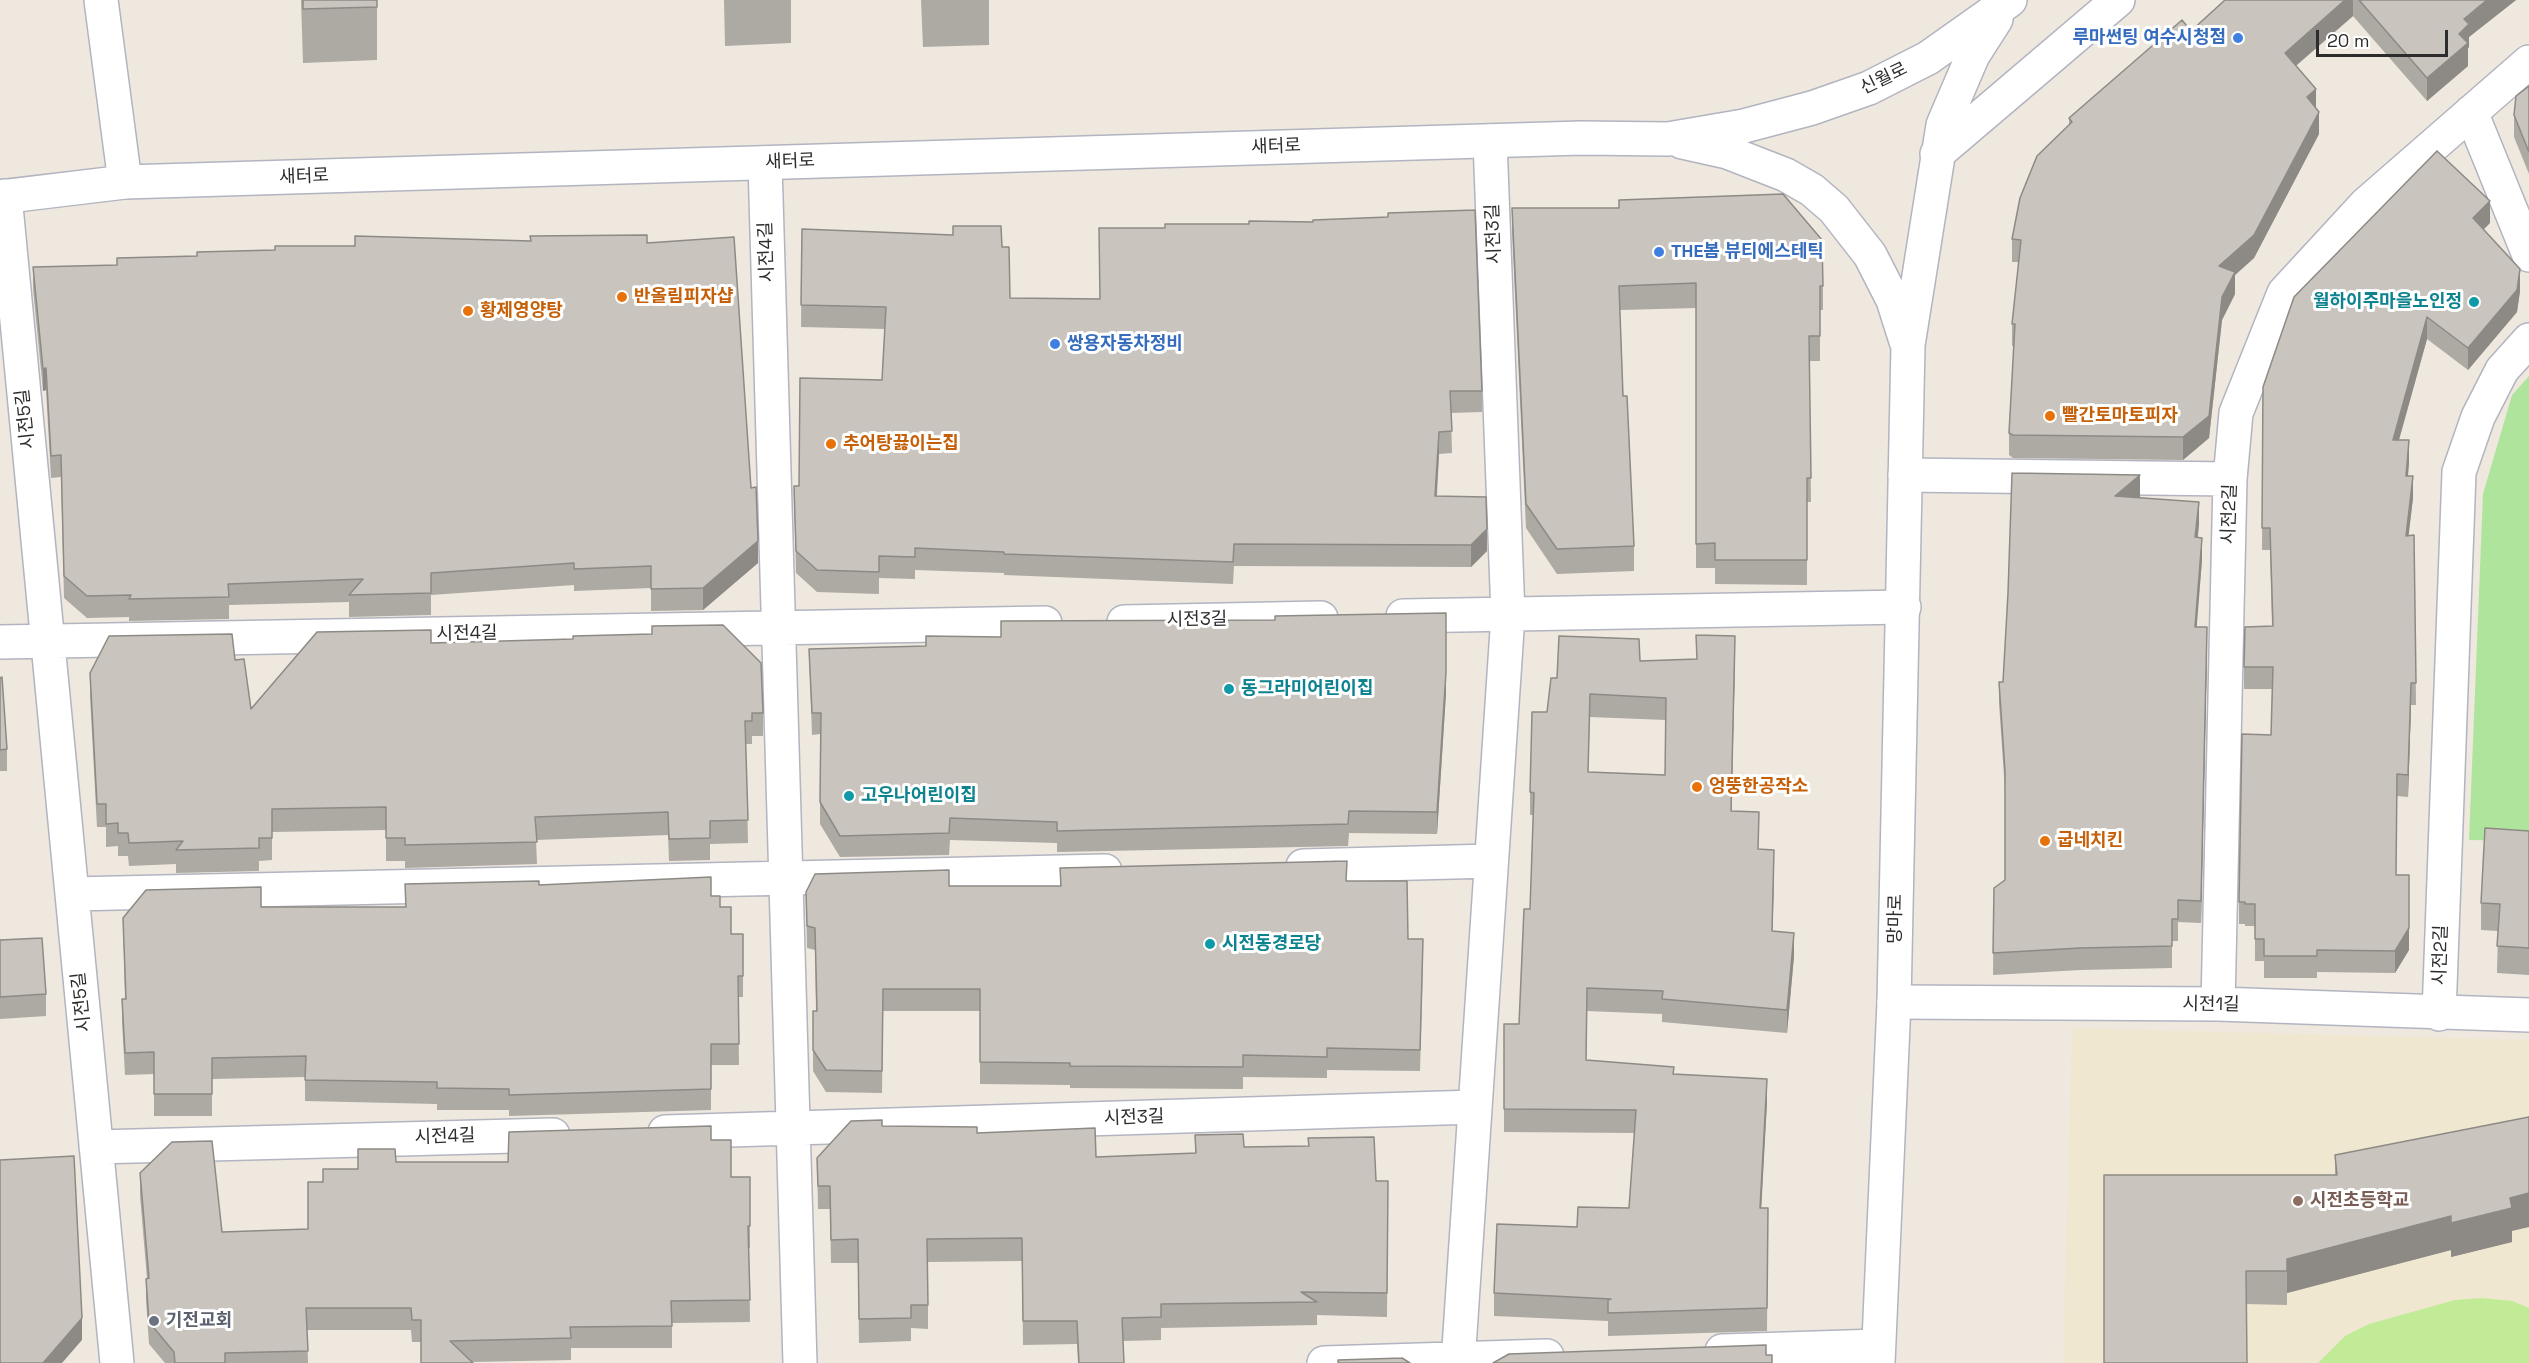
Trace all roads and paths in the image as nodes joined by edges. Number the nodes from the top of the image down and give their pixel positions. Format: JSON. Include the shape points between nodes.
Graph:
{"nodes":[{"id":1,"x":101,"y":0,"type":"edge"},
{"id":2,"x":2010,"y":0,"type":"edge"},
{"id":3,"x":2118,"y":0,"type":"edge"},
{"id":4,"x":2529,"y":62,"type":"edge"},
{"id":5,"x":2471,"y":112,"type":"junction"},
{"id":6,"x":1668,"y":139,"type":"junction"},
{"id":7,"x":1490,"y":141,"type":"junction"},
{"id":8,"x":1937,"y":154,"type":"junction"},
{"id":9,"x":765,"y":163,"type":"junction"},
{"id":10,"x":125,"y":182,"type":"junction"},
{"id":11,"x":2,"y":197,"type":"edge"},
{"id":12,"x":2529,"y":255,"type":"edge"},
{"id":13,"x":2529,"y":340,"type":"edge"},
{"id":14,"x":1908,"y":345,"type":"junction"},
{"id":15,"x":1905,"y":475,"type":"junction"},
{"id":16,"x":2230,"y":479,"type":"junction"},
{"id":17,"x":1904,"y":607,"type":"junction"},
{"id":18,"x":1508,"y":615,"type":"junction"},
{"id":19,"x":778,"y":628,"type":"junction"},
{"id":20,"x":48,"y":641,"type":"junction"},
{"id":21,"x":0,"y":642,"type":"edge"},
{"id":22,"x":1491,"y":861,"type":"junction"},
{"id":23,"x":1276,"y":866,"type":"edge"},
{"id":24,"x":1133,"y":870,"type":"edge"},
{"id":25,"x":786,"y":879,"type":"junction"},
{"id":26,"x":72,"y":894,"type":"junction"},
{"id":27,"x":1894,"y":1002,"type":"junction"},
{"id":28,"x":2218,"y":1004,"type":"junction"},
{"id":29,"x":2439,"y":1014,"type":"junction"},
{"id":30,"x":2529,"y":1016,"type":"edge"},
{"id":31,"x":1474,"y":1107,"type":"junction"},
{"id":32,"x":794,"y":1128,"type":"junction"},
{"id":33,"x":640,"y":1132,"type":"edge"},
{"id":34,"x":581,"y":1134,"type":"edge"},
{"id":35,"x":96,"y":1147,"type":"junction"},
{"id":36,"x":1691,"y":1352,"type":"edge"},
{"id":37,"x":1878,"y":1354,"type":"edge"},
{"id":38,"x":1575,"y":1355,"type":"edge"},
{"id":39,"x":1458,"y":1361,"type":"edge"},
{"id":40,"x":117,"y":1363,"type":"edge"},
{"id":41,"x":800,"y":1363,"type":"edge"},
{"id":42,"x":1324,"y":1363,"type":"edge"}],
"edges":[{"from":1,"to":10,"type":"street"},
{"from":2,"to":6,"type":"street","name":"신월로","via":[[1928,58],[1869,88],[1744,126]]},
{"from":2,"to":8,"type":"street","via":[[1973,55],[1947,114]]},
{"from":3,"to":8,"type":"street"},
{"from":4,"to":5,"type":"street","name":"시전2길"},
{"from":5,"to":12,"type":"street"},
{"from":5,"to":16,"type":"street","name":"시전2길","via":[[2366,204],[2284,293],[2236,413]]},
{"from":6,"to":7,"type":"street","name":"새터로"},
{"from":6,"to":14,"type":"street","via":[[1759,162],[1803,185],[1834,209],[1870,255],[1893,300]]},
{"from":7,"to":9,"type":"street","name":"새터로"},
{"from":7,"to":18,"type":"street","name":"시전3길"},
{"from":8,"to":14,"type":"street"},
{"from":9,"to":10,"type":"street","name":"새터로"},
{"from":9,"to":19,"type":"street","name":"시전4길"},
{"from":10,"to":11,"type":"street","name":"새터로"},
{"from":11,"to":20,"type":"street","name":"시전5길"},
{"from":13,"to":29,"type":"street","name":"시전2길","via":[[2502,370],[2478,417],[2459,472]]},
{"from":14,"to":15,"type":"street","name":"망마로"},
{"from":15,"to":16,"type":"street"},
{"from":15,"to":17,"type":"street","name":"망마로"},
{"from":16,"to":28,"type":"street","name":"시전2길"},
{"from":17,"to":18,"type":"street"},
{"from":17,"to":27,"type":"street","name":"망마로"},
{"from":18,"to":19,"type":"street","name":"시전3길"},
{"from":18,"to":22,"type":"street","name":"시전3길"},
{"from":19,"to":20,"type":"street","name":"시전4길"},
{"from":19,"to":25,"type":"street","name":"시전4길"},
{"from":20,"to":21,"type":"street"},
{"from":20,"to":26,"type":"street","name":"시전5길"},
{"from":22,"to":23,"type":"street"},
{"from":22,"to":31,"type":"street","name":"시전3길"},
{"from":24,"to":25,"type":"street"},
{"from":25,"to":26,"type":"street"},
{"from":25,"to":32,"type":"street","name":"시전4길"},
{"from":26,"to":35,"type":"street","name":"시전5길"},
{"from":27,"to":28,"type":"street","name":"시전1길"},
{"from":27,"to":37,"type":"street","name":"망마로"},
{"from":28,"to":29,"type":"street","name":"시전1길"},
{"from":29,"to":30,"type":"street","name":"시전1길"},
{"from":31,"to":32,"type":"street","name":"시전3길"},
{"from":31,"to":39,"type":"street","name":"시전3길"},
{"from":32,"to":33,"type":"street"},
{"from":32,"to":41,"type":"street","name":"시전4길"},
{"from":34,"to":35,"type":"street","name":"시전4길"},
{"from":35,"to":40,"type":"street","name":"시전5길"},
{"from":36,"to":37,"type":"street"},
{"from":38,"to":39,"type":"street"},
{"from":39,"to":42,"type":"street"}]}
